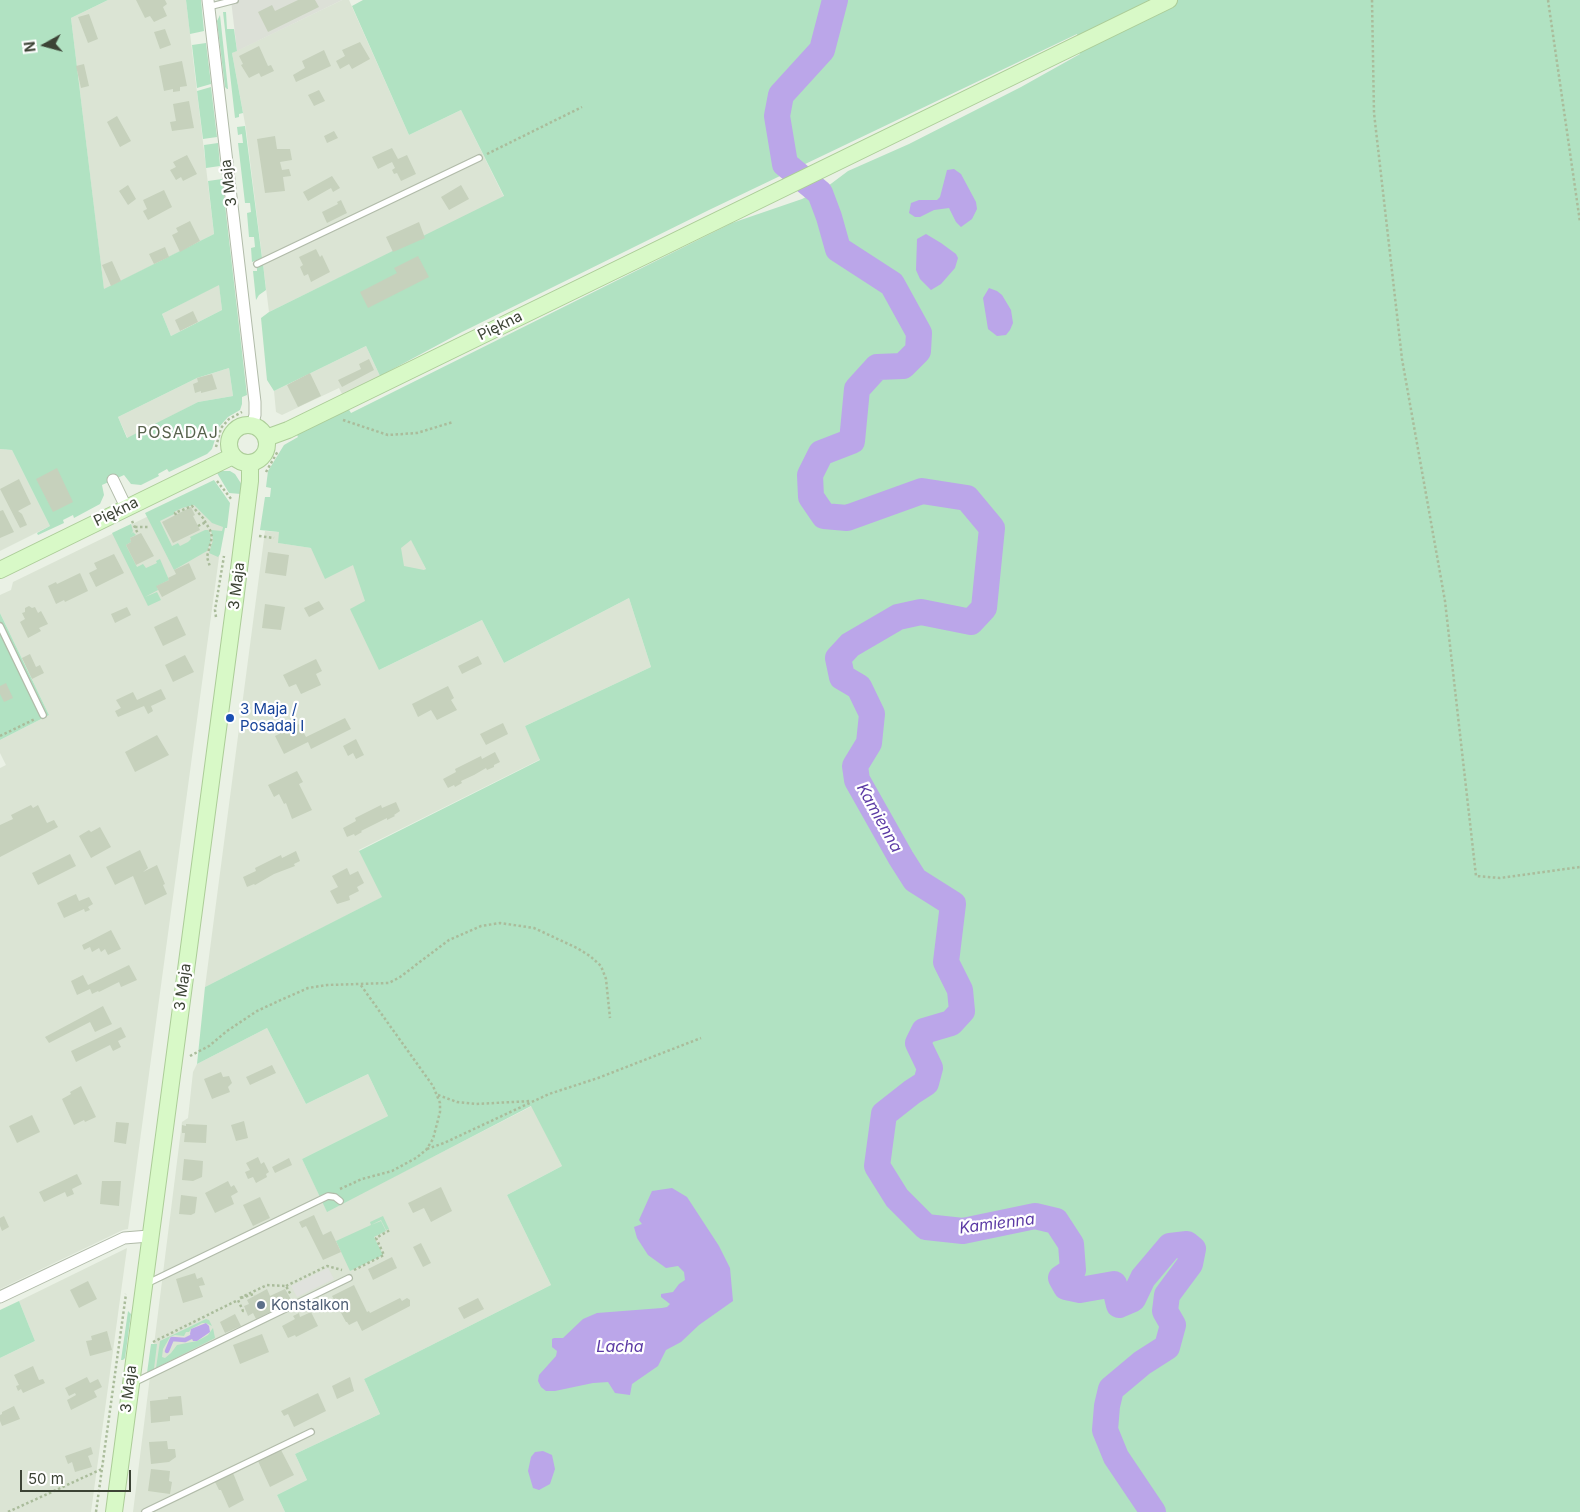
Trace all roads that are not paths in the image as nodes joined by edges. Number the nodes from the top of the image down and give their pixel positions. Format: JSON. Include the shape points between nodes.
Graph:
{"nodes":[{"id":1,"x":235,"y":0,"type":"edge"},
{"id":2,"x":1169,"y":0,"type":"edge"},
{"id":3,"x":208,"y":4,"type":"edge"},
{"id":4,"x":479,"y":158,"type":"road end"},
{"id":5,"x":257,"y":264,"type":"dead end"},
{"id":6,"x":252,"y":426,"type":"junction"},
{"id":7,"x":266,"y":438,"type":"junction"},
{"id":8,"x":233,"y":456,"type":"junction"},
{"id":9,"x":250,"y":463,"type":"junction"},
{"id":10,"x":113,"y":480,"type":"dead end"},
{"id":11,"x":126,"y":507,"type":"junction"},
{"id":12,"x":0,"y":570,"type":"edge"},
{"id":13,"x":0,"y":626,"type":"edge"},
{"id":14,"x":43,"y":714,"type":"road end"},
{"id":15,"x":340,"y":1201,"type":"dead end"},
{"id":16,"x":150,"y":1236,"type":"junction"},
{"id":17,"x":349,"y":1278,"type":"dead end"},
{"id":18,"x":143,"y":1286,"type":"junction"},
{"id":19,"x":0,"y":1297,"type":"edge"},
{"id":20,"x":130,"y":1385,"type":"junction"},
{"id":21,"x":311,"y":1432,"type":"dead end"},
{"id":22,"x":114,"y":1512,"type":"edge"},
{"id":23,"x":145,"y":1512,"type":"edge"}],
"edges":[{"from":1,"to":3,"type":"lane"},
{"from":2,"to":7,"type":"street","name":"Piękna","via":[[332,409]]},
{"from":3,"to":6,"type":"street","name":"3 Maja","via":[[255,402]]},
{"from":4,"to":5,"type":"lane"},
{"from":6,"to":7,"type":"street"},
{"from":6,"to":8,"type":"street","via":[[239,428],[231,437]]},
{"from":7,"to":9,"type":"street","via":[[262,457]]},
{"from":8,"to":9,"type":"street"},
{"from":8,"to":11,"type":"street","name":"Piękna"},
{"from":9,"to":16,"type":"street","name":"3 Maja","via":[[236,601]]},
{"from":10,"to":11,"type":"street"},
{"from":11,"to":12,"type":"street","name":"Piękna"},
{"from":13,"to":14,"type":"lane"},
{"from":15,"to":18,"type":"lane","via":[[328,1196]]},
{"from":16,"to":18,"type":"street","name":"3 Maja"},
{"from":16,"to":19,"type":"street","via":[[124,1238]]},
{"from":17,"to":20,"type":"lane"},
{"from":18,"to":20,"type":"street","name":"3 Maja"},
{"from":20,"to":22,"type":"street","name":"3 Maja"},
{"from":21,"to":23,"type":"lane"}]}
